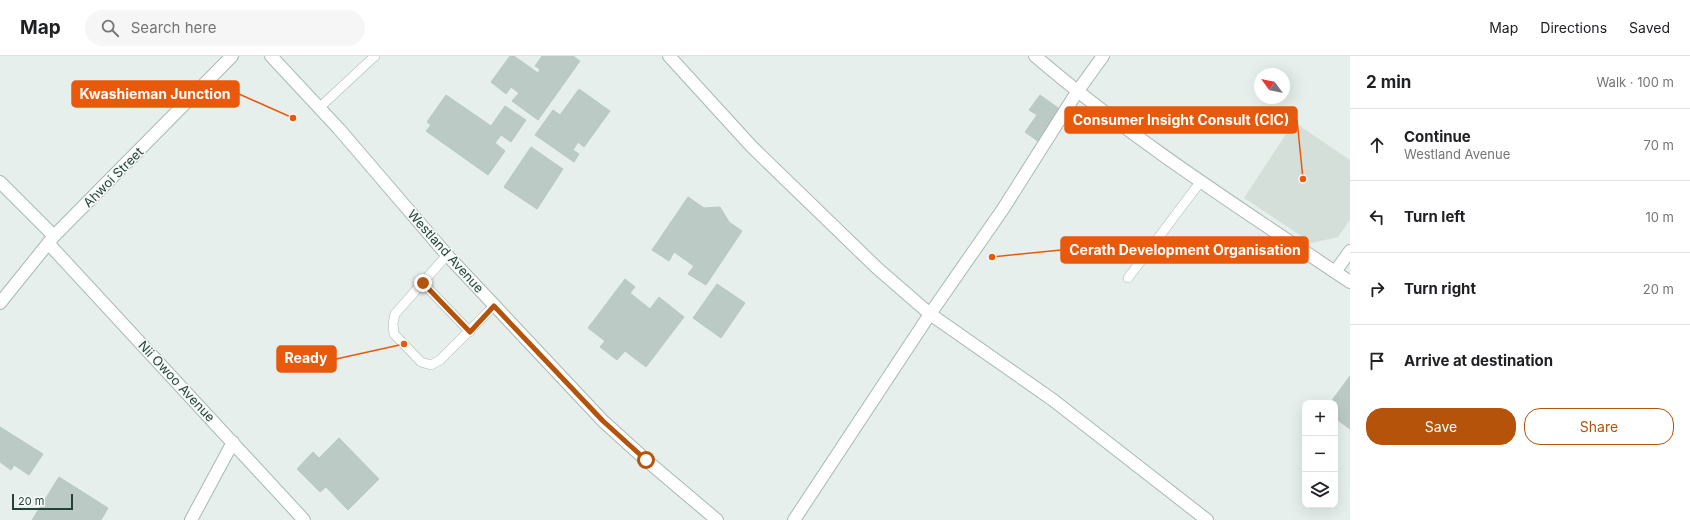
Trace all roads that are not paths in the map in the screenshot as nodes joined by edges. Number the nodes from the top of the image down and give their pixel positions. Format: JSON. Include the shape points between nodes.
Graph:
{"nodes":[{"id":1,"x":232,"y":56,"type":"edge"},
{"id":2,"x":270,"y":56,"type":"edge"},
{"id":3,"x":375,"y":56,"type":"edge"},
{"id":4,"x":669,"y":56,"type":"edge"},
{"id":5,"x":1035,"y":56,"type":"edge"},
{"id":6,"x":1103,"y":56,"type":"edge"},
{"id":7,"x":1077,"y":92,"type":"junction"},
{"id":8,"x":319,"y":108,"type":"junction"},
{"id":9,"x":1200,"y":181,"type":"junction"},
{"id":10,"x":0,"y":182,"type":"edge"},
{"id":11,"x":51,"y":239,"type":"junction"},
{"id":12,"x":1350,"y":251,"type":"edge"},
{"id":13,"x":447,"y":255,"type":"junction"},
{"id":14,"x":1335,"y":272,"type":"junction"},
{"id":15,"x":1128,"y":278,"type":"dead end"},
{"id":16,"x":1350,"y":282,"type":"edge"},
{"id":17,"x":423,"y":283,"type":"junction"},
{"id":18,"x":0,"y":303,"type":"edge"},
{"id":19,"x":494,"y":306,"type":"junction"},
{"id":20,"x":930,"y":314,"type":"junction"},
{"id":21,"x":470,"y":332,"type":"junction"},
{"id":22,"x":233,"y":442,"type":"junction"},
{"id":23,"x":190,"y":520,"type":"edge"},
{"id":24,"x":304,"y":520,"type":"edge"},
{"id":25,"x":717,"y":520,"type":"edge"},
{"id":26,"x":794,"y":520,"type":"edge"},
{"id":27,"x":1207,"y":520,"type":"edge"}],
"edges":[{"from":1,"to":11,"type":"street","name":"Ahwoi Street"},
{"from":2,"to":8,"type":"street","name":"Westland Avenue"},
{"from":3,"to":8,"type":"lane"},
{"from":4,"to":20,"type":"street","via":[[752,147],[877,268]]},
{"from":5,"to":7,"type":"street"},
{"from":6,"to":7,"type":"street"},
{"from":7,"to":9,"type":"street"},
{"from":7,"to":20,"type":"street","via":[[1003,209]]},
{"from":8,"to":13,"type":"street","name":"Westland Avenue"},
{"from":9,"to":14,"type":"street"},
{"from":9,"to":15,"type":"lane"},
{"from":10,"to":11,"type":"street","name":"Nii Owoo Avenue"},
{"from":11,"to":18,"type":"street","name":"Ahwoi Street"},
{"from":11,"to":22,"type":"street","name":"Nii Owoo Avenue"},
{"from":12,"to":14,"type":"street"},
{"from":13,"to":17,"type":"lane"},
{"from":13,"to":19,"type":"street","name":"Westland Avenue"},
{"from":14,"to":16,"type":"street"},
{"from":17,"to":21,"type":"lane"},
{"from":17,"to":21,"type":"lane","via":[[395,314],[394,334],[421,362],[431,365]]},
{"from":19,"to":21,"type":"lane"},
{"from":19,"to":25,"type":"street","name":"Westland Avenue","via":[[603,421]]},
{"from":20,"to":26,"type":"street"},
{"from":20,"to":27,"type":"street","via":[[1054,400]]},
{"from":22,"to":23,"type":"street"},
{"from":22,"to":24,"type":"street","name":"Nii Owoo Avenue"}]}
